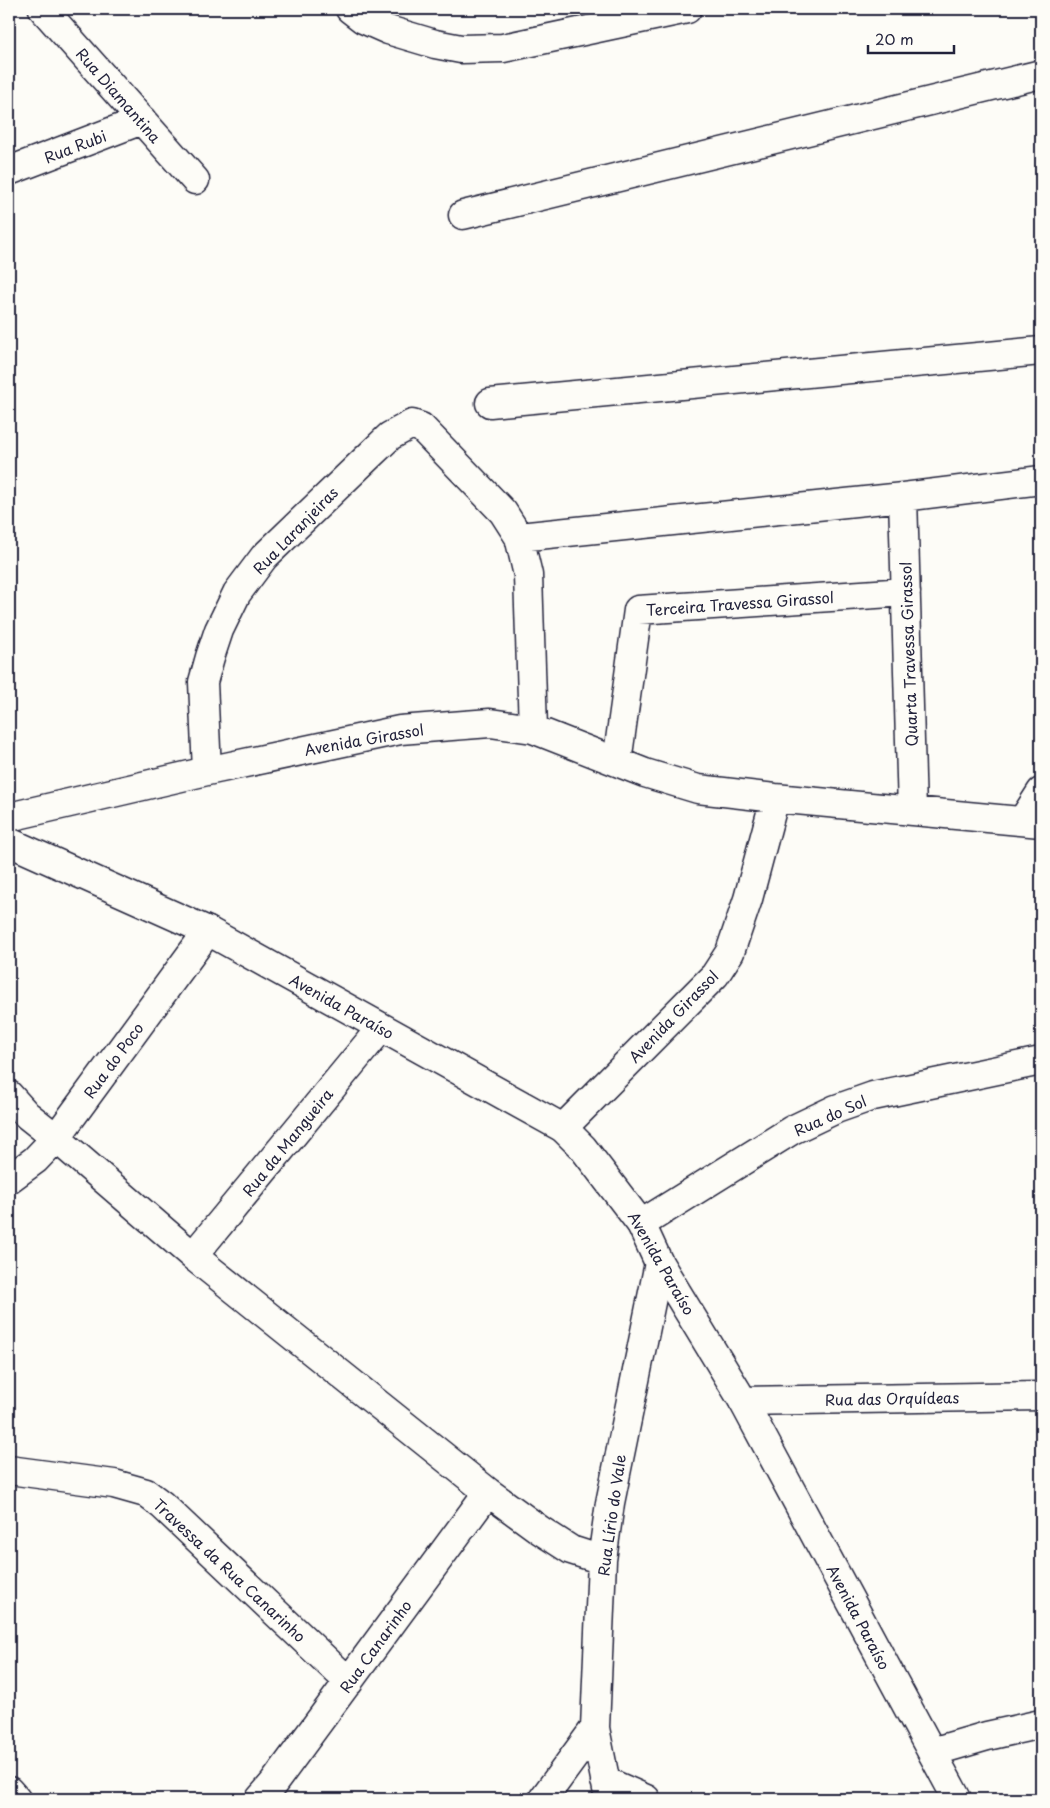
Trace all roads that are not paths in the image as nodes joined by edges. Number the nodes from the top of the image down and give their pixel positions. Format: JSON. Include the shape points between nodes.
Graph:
{"nodes":[{"id":1,"x":43,"y":9,"type":"edge"},
{"id":2,"x":350,"y":9,"type":"edge"},
{"id":3,"x":687,"y":9,"type":"edge"},
{"id":4,"x":1041,"y":74,"type":"edge"},
{"id":5,"x":142,"y":120,"type":"junction"},
{"id":6,"x":9,"y":172,"type":"edge"},
{"id":7,"x":195,"y":180,"type":"dead end"},
{"id":8,"x":463,"y":214,"type":"dead end"},
{"id":9,"x":1041,"y":351,"type":"edge"},
{"id":10,"x":490,"y":403,"type":"dead end"},
{"id":11,"x":1041,"y":480,"type":"edge"},
{"id":12,"x":903,"y":497,"type":"junction"},
{"id":13,"x":519,"y":537,"type":"junction"},
{"id":14,"x":906,"y":592,"type":"junction"},
{"id":15,"x":533,"y":729,"type":"junction"},
{"id":16,"x":617,"y":762,"type":"junction"},
{"id":17,"x":207,"y":771,"type":"junction"},
{"id":18,"x":1041,"y":792,"type":"edge"},
{"id":19,"x":774,"y":798,"type":"junction"},
{"id":20,"x":912,"y":811,"type":"junction"},
{"id":21,"x":9,"y":816,"type":"edge"},
{"id":22,"x":1032,"y":821,"type":"edge"},
{"id":23,"x":9,"y":842,"type":"edge"},
{"id":24,"x":208,"y":932,"type":"junction"},
{"id":25,"x":381,"y":1028,"type":"junction"},
{"id":26,"x":1041,"y":1061,"type":"edge"},
{"id":27,"x":9,"y":1095,"type":"edge"},
{"id":28,"x":563,"y":1128,"type":"junction"},
{"id":29,"x":56,"y":1138,"type":"junction"},
{"id":30,"x":9,"y":1179,"type":"edge"},
{"id":31,"x":641,"y":1224,"type":"junction"},
{"id":32,"x":193,"y":1256,"type":"junction"},
{"id":33,"x":659,"y":1263,"type":"junction"},
{"id":34,"x":1041,"y":1396,"type":"edge"},
{"id":35,"x":743,"y":1401,"type":"junction"},
{"id":36,"x":9,"y":1470,"type":"edge"},
{"id":37,"x":488,"y":1492,"type":"junction"},
{"id":38,"x":602,"y":1560,"type":"junction"},
{"id":39,"x":349,"y":1682,"type":"junction"},
{"id":40,"x":1041,"y":1724,"type":"edge"},
{"id":41,"x":595,"y":1728,"type":"junction"},
{"id":42,"x":932,"y":1752,"type":"junction"},
{"id":43,"x":607,"y":1790,"type":"edge"},
{"id":44,"x":9,"y":1792,"type":"edge"},
{"id":45,"x":16,"y":1799,"type":"edge"},
{"id":46,"x":260,"y":1799,"type":"edge"},
{"id":47,"x":543,"y":1799,"type":"edge"},
{"id":48,"x":646,"y":1799,"type":"edge"},
{"id":49,"x":957,"y":1799,"type":"edge"}],
"edges":[{"from":1,"to":5,"type":"street","name":"Rua Diamantina"},
{"from":2,"to":3,"type":"street","via":[[363,20],[388,30],[461,49],[503,48]]},
{"from":4,"to":8,"type":"street"},
{"from":5,"to":6,"type":"street","name":"Rua Rubi"},
{"from":5,"to":7,"type":"street","name":"Rua Diamantina"},
{"from":9,"to":10,"type":"street"},
{"from":11,"to":12,"type":"street"},
{"from":12,"to":13,"type":"street"},
{"from":12,"to":14,"type":"street","name":"Quarta Travessa Girassol"},
{"from":13,"to":15,"type":"street","via":[[528,575]]},
{"from":13,"to":17,"type":"street","name":"Rua Laranjeiras","via":[[503,512],[421,427],[412,424],[390,436],[264,557],[237,593],[219,630],[203,682]]},
{"from":14,"to":16,"type":"street","name":"Terceira Travessa Girassol","via":[[638,610]]},
{"from":14,"to":20,"type":"street","name":"Quarta Travessa Girassol"},
{"from":15,"to":16,"type":"street","name":"Avenida Girassol"},
{"from":15,"to":17,"type":"street","name":"Avenida Girassol","via":[[490,723],[400,730]]},
{"from":16,"to":19,"type":"street","name":"Avenida Girassol","via":[[698,789]]},
{"from":17,"to":21,"type":"street","name":"Avenida Girassol"},
{"from":18,"to":22,"type":"street"},
{"from":19,"to":20,"type":"street","name":"Avenida Girassol"},
{"from":19,"to":28,"type":"street","name":"Avenida Girassol","via":[[748,899],[730,952],[715,975]]},
{"from":20,"to":22,"type":"street","name":"Avenida Girassol"},
{"from":23,"to":24,"type":"street","name":"Avenida Paraíso"},
{"from":24,"to":25,"type":"street","name":"Avenida Paraíso"},
{"from":24,"to":29,"type":"street","name":"Rua do Poco"},
{"from":25,"to":28,"type":"street","name":"Avenida Paraíso"},
{"from":25,"to":32,"type":"street","name":"Rua da Mangueira"},
{"from":26,"to":31,"type":"street","name":"Rua do Sol","via":[[873,1096],[836,1109],[792,1130]]},
{"from":27,"to":29,"type":"street","via":[[27,1115]]},
{"from":28,"to":31,"type":"street","name":"Avenida Paraíso","via":[[589,1155]]},
{"from":29,"to":30,"type":"street","name":"Rua do Poco","via":[[35,1160]]},
{"from":29,"to":32,"type":"street"},
{"from":31,"to":33,"type":"street","name":"Avenida Paraíso"},
{"from":32,"to":37,"type":"street"},
{"from":33,"to":35,"type":"street","name":"Avenida Paraíso"},
{"from":33,"to":38,"type":"street","name":"Rua Lírio do Vale","via":[[610,1503]]},
{"from":34,"to":35,"type":"street","name":"Rua das Orquídeas"},
{"from":35,"to":42,"type":"street","name":"Avenida Paraíso"},
{"from":36,"to":39,"type":"street","name":"Travessa da Rua Canarinho","via":[[114,1484],[146,1493]]},
{"from":37,"to":38,"type":"street","via":[[571,1550]]},
{"from":37,"to":39,"type":"street","name":"Rua Canarinho"},
{"from":38,"to":41,"type":"street","name":"Rua Lírio do Vale"},
{"from":39,"to":46,"type":"street","name":"Rua Canarinho"},
{"from":40,"to":42,"type":"street"},
{"from":41,"to":43,"type":"street","name":"Rua Lírio do Vale"},
{"from":41,"to":47,"type":"street"},
{"from":42,"to":49,"type":"street","name":"Avenida Paraíso"},
{"from":43,"to":48,"type":"street"},
{"from":44,"to":45,"type":"street"}]}
